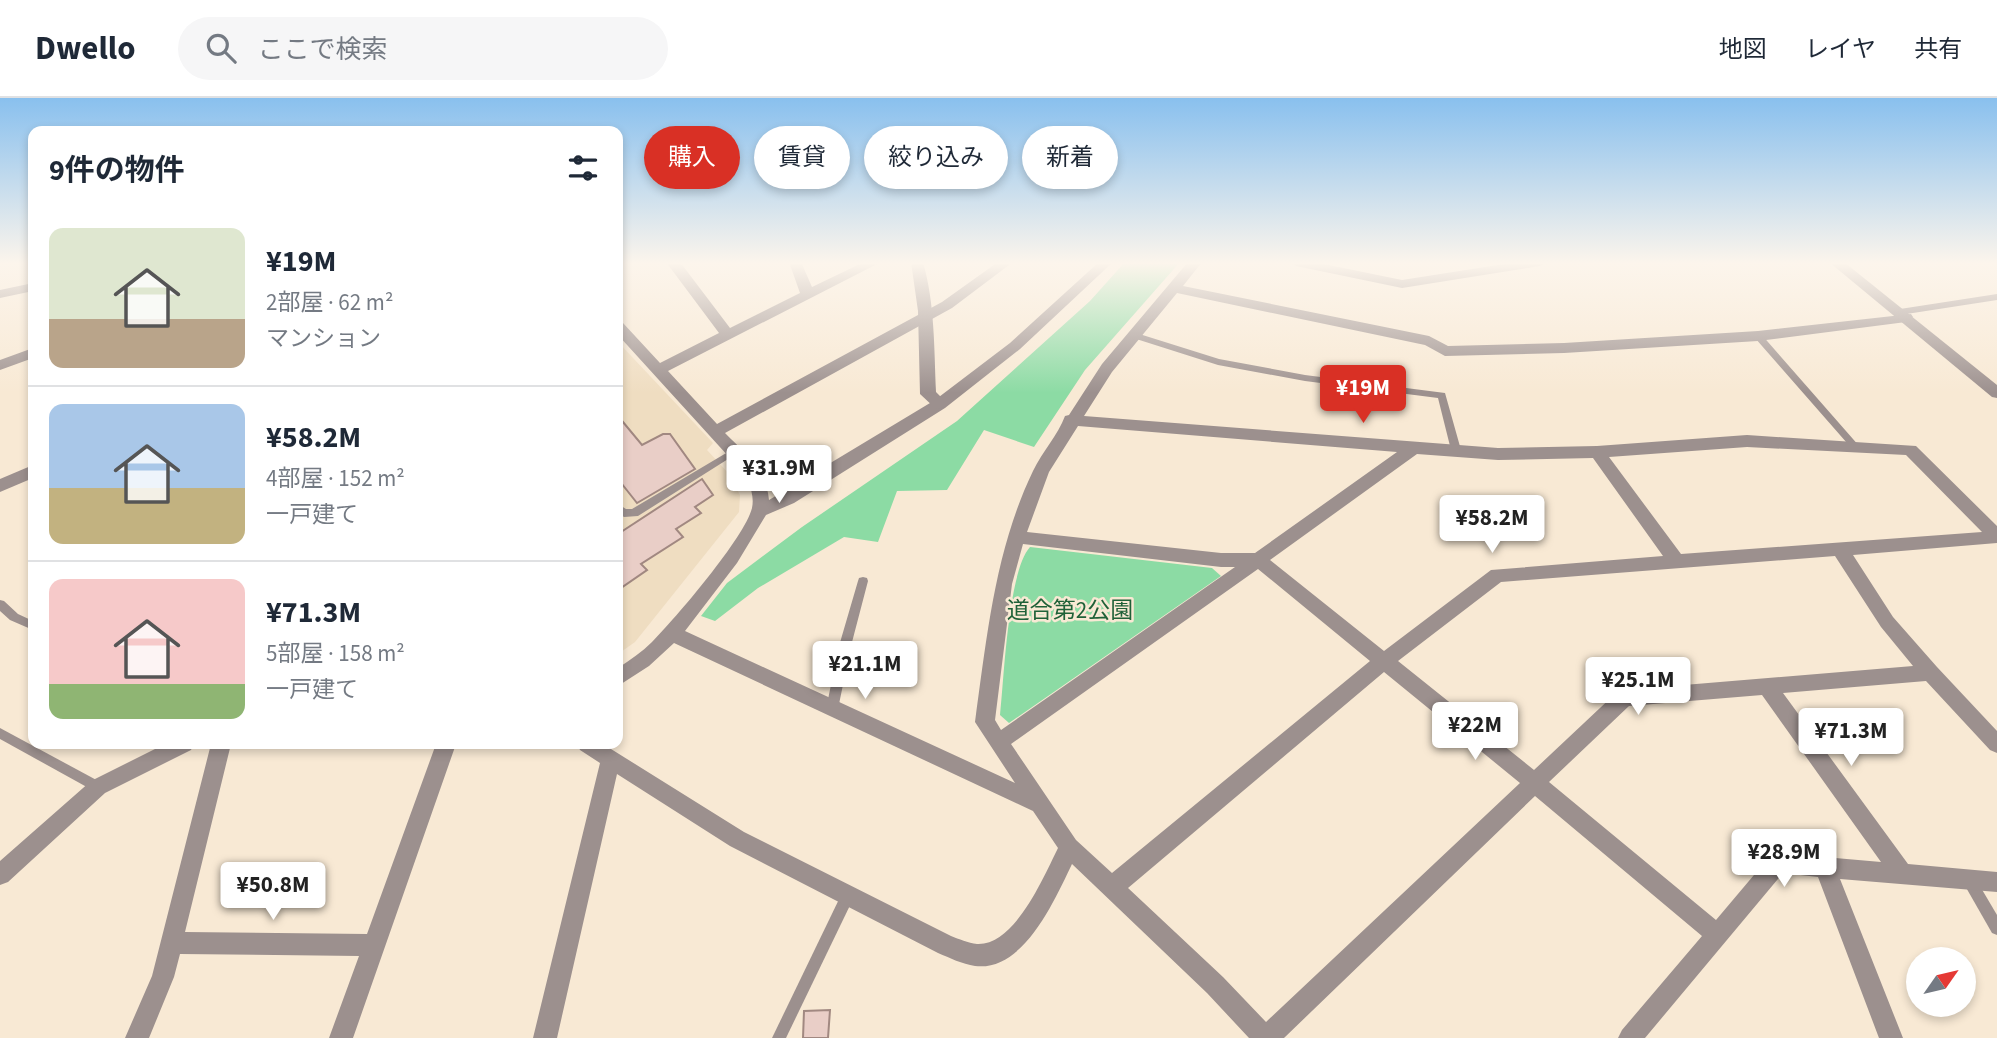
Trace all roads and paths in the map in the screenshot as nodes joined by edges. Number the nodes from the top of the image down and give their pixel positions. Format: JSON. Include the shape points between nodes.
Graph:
{"nodes":[{"id":1,"x":706,"y":306,"type":"edge"},
{"id":2,"x":786,"y":306,"type":"edge"},
{"id":3,"x":924,"y":306,"type":"edge"},
{"id":4,"x":944,"y":306,"type":"edge"},
{"id":5,"x":1058,"y":306,"type":"edge"},
{"id":6,"x":1158,"y":306,"type":"edge"},
{"id":7,"x":1260,"y":306,"type":"edge"},
{"id":8,"x":1893,"y":306,"type":"edge"},
{"id":9,"x":1948,"y":306,"type":"edge"},
{"id":10,"x":1903,"y":314,"type":"junction"},
{"id":11,"x":925,"y":318,"type":"junction"},
{"id":12,"x":623,"y":332,"type":"edge"},
{"id":13,"x":728,"y":335,"type":"junction"},
{"id":14,"x":1133,"y":335,"type":"junction"},
{"id":15,"x":1758,"y":336,"type":"junction"},
{"id":16,"x":28,"y":355,"type":"edge"},
{"id":17,"x":0,"y":365,"type":"edge"},
{"id":18,"x":658,"y":370,"type":"junction"},
{"id":19,"x":1997,"y":393,"type":"edge"},
{"id":20,"x":940,"y":404,"type":"junction"},
{"id":21,"x":1072,"y":420,"type":"junction"},
{"id":22,"x":714,"y":432,"type":"junction"},
{"id":23,"x":1415,"y":447,"type":"junction"},
{"id":24,"x":1857,"y":449,"type":"junction"},
{"id":25,"x":1456,"y":450,"type":"junction"},
{"id":26,"x":733,"y":452,"type":"junction"},
{"id":27,"x":1597,"y":452,"type":"junction"},
{"id":28,"x":28,"y":473,"type":"edge"},
{"id":29,"x":0,"y":486,"type":"edge"},
{"id":30,"x":760,"y":511,"type":"junction"},
{"id":31,"x":623,"y":512,"type":"edge"},
{"id":32,"x":1997,"y":536,"type":"edge"},
{"id":33,"x":1016,"y":537,"type":"junction"},
{"id":34,"x":1839,"y":548,"type":"junction"},
{"id":35,"x":1258,"y":560,"type":"junction"},
{"id":36,"x":1675,"y":561,"type":"junction"},
{"id":37,"x":863,"y":581,"type":"dead end"},
{"id":38,"x":0,"y":604,"type":"edge"},
{"id":39,"x":28,"y":624,"type":"edge"},
{"id":40,"x":672,"y":633,"type":"junction"},
{"id":41,"x":1383,"y":662,"type":"junction"},
{"id":42,"x":1930,"y":673,"type":"junction"},
{"id":43,"x":623,"y":674,"type":"edge"},
{"id":44,"x":1767,"y":686,"type":"junction"},
{"id":45,"x":832,"y":709,"type":"junction"},
{"id":46,"x":0,"y":733,"type":"edge"},
{"id":47,"x":999,"y":742,"type":"junction"},
{"id":48,"x":1997,"y":744,"type":"edge"},
{"id":49,"x":28,"y":748,"type":"edge"},
{"id":50,"x":29,"y":749,"type":"edge"},
{"id":51,"x":174,"y":749,"type":"edge"},
{"id":52,"x":220,"y":749,"type":"edge"},
{"id":53,"x":444,"y":749,"type":"edge"},
{"id":54,"x":595,"y":749,"type":"edge"},
{"id":55,"x":611,"y":759,"type":"junction"},
{"id":56,"x":1535,"y":783,"type":"junction"},
{"id":57,"x":98,"y":787,"type":"junction"},
{"id":58,"x":1039,"y":804,"type":"junction"},
{"id":59,"x":1069,"y":847,"type":"junction"},
{"id":60,"x":1825,"y":867,"type":"junction"},
{"id":61,"x":1902,"y":873,"type":"junction"},
{"id":62,"x":0,"y":875,"type":"edge"},
{"id":63,"x":1969,"y":880,"type":"junction"},
{"id":64,"x":1997,"y":882,"type":"edge"},
{"id":65,"x":1112,"y":887,"type":"junction"},
{"id":66,"x":848,"y":895,"type":"junction"},
{"id":67,"x":1997,"y":928,"type":"edge"},
{"id":68,"x":1717,"y":935,"type":"junction"},
{"id":69,"x":173,"y":943,"type":"junction"},
{"id":70,"x":373,"y":945,"type":"junction"},
{"id":71,"x":137,"y":1038,"type":"edge"},
{"id":72,"x":341,"y":1038,"type":"edge"},
{"id":73,"x":545,"y":1038,"type":"edge"},
{"id":74,"x":779,"y":1038,"type":"edge"},
{"id":75,"x":1266,"y":1038,"type":"edge"},
{"id":76,"x":1630,"y":1038,"type":"edge"},
{"id":77,"x":1891,"y":1038,"type":"edge"}],
"edges":[{"from":1,"to":13,"type":"street"},
{"from":2,"to":13,"type":"street"},
{"from":3,"to":11,"type":"street"},
{"from":4,"to":11,"type":"street"},
{"from":5,"to":20,"type":"street"},
{"from":6,"to":14,"type":"street"},
{"from":7,"to":15,"type":"street","via":[[1429,341],[1445,351]]},
{"from":8,"to":10,"type":"street"},
{"from":9,"to":10,"type":"lane"},
{"from":10,"to":15,"type":"street"},
{"from":10,"to":19,"type":"street"},
{"from":11,"to":20,"type":"street","via":[[928,394]]},
{"from":11,"to":22,"type":"street"},
{"from":12,"to":18,"type":"street"},
{"from":13,"to":18,"type":"street"},
{"from":14,"to":21,"type":"street"},
{"from":14,"to":25,"type":"lane","via":[[1218,362],[1442,395]]},
{"from":15,"to":24,"type":"lane"},
{"from":16,"to":17,"type":"street"},
{"from":18,"to":22,"type":"street"},
{"from":20,"to":30,"type":"street","via":[[788,499]]},
{"from":21,"to":23,"type":"street"},
{"from":21,"to":33,"type":"street","via":[[1041,471]]},
{"from":22,"to":26,"type":"street"},
{"from":23,"to":25,"type":"street"},
{"from":23,"to":35,"type":"street"},
{"from":24,"to":27,"type":"street","via":[[1747,441]]},
{"from":24,"to":32,"type":"street","via":[[1910,450]]},
{"from":25,"to":27,"type":"street"},
{"from":26,"to":30,"type":"street","via":[[758,482]]},
{"from":26,"to":31,"type":"lane","via":[[634,513]]},
{"from":27,"to":36,"type":"street"},
{"from":28,"to":29,"type":"street"},
{"from":30,"to":40,"type":"street"},
{"from":32,"to":34,"type":"street"},
{"from":33,"to":35,"type":"street","via":[[1221,561]]},
{"from":33,"to":47,"type":"street","via":[[1003,584],[985,722]]},
{"from":34,"to":36,"type":"street"},
{"from":34,"to":42,"type":"street","via":[[1887,622]]},
{"from":35,"to":41,"type":"street"},
{"from":35,"to":47,"type":"street"},
{"from":36,"to":41,"type":"street","via":[[1497,575]]},
{"from":37,"to":45,"type":"lane"},
{"from":38,"to":39,"type":"lane"},
{"from":40,"to":43,"type":"street"},
{"from":40,"to":45,"type":"street"},
{"from":41,"to":56,"type":"street"},
{"from":41,"to":65,"type":"street"},
{"from":42,"to":44,"type":"street"},
{"from":42,"to":48,"type":"street"},
{"from":44,"to":56,"type":"street","via":[[1623,698]]},
{"from":44,"to":61,"type":"street"},
{"from":45,"to":58,"type":"street"},
{"from":46,"to":49,"type":"lane"},
{"from":47,"to":58,"type":"street"},
{"from":50,"to":57,"type":"lane"},
{"from":51,"to":57,"type":"street"},
{"from":52,"to":69,"type":"street"},
{"from":53,"to":70,"type":"street"},
{"from":54,"to":55,"type":"street"},
{"from":55,"to":66,"type":"street","via":[[737,839]]},
{"from":55,"to":73,"type":"street"},
{"from":56,"to":68,"type":"street"},
{"from":56,"to":75,"type":"street"},
{"from":57,"to":62,"type":"street"},
{"from":58,"to":59,"type":"street"},
{"from":59,"to":65,"type":"street"},
{"from":59,"to":66,"type":"street","via":[[1030,924],[1003,947],[979,955],[946,945]]},
{"from":60,"to":61,"type":"street"},
{"from":60,"to":68,"type":"street","via":[[1778,863]]},
{"from":60,"to":77,"type":"street"},
{"from":61,"to":63,"type":"street"},
{"from":63,"to":64,"type":"street"},
{"from":63,"to":67,"type":"lane"},
{"from":65,"to":75,"type":"street"},
{"from":66,"to":74,"type":"lane"},
{"from":68,"to":76,"type":"street"},
{"from":69,"to":70,"type":"street"},
{"from":69,"to":71,"type":"street"},
{"from":70,"to":72,"type":"street"}]}
